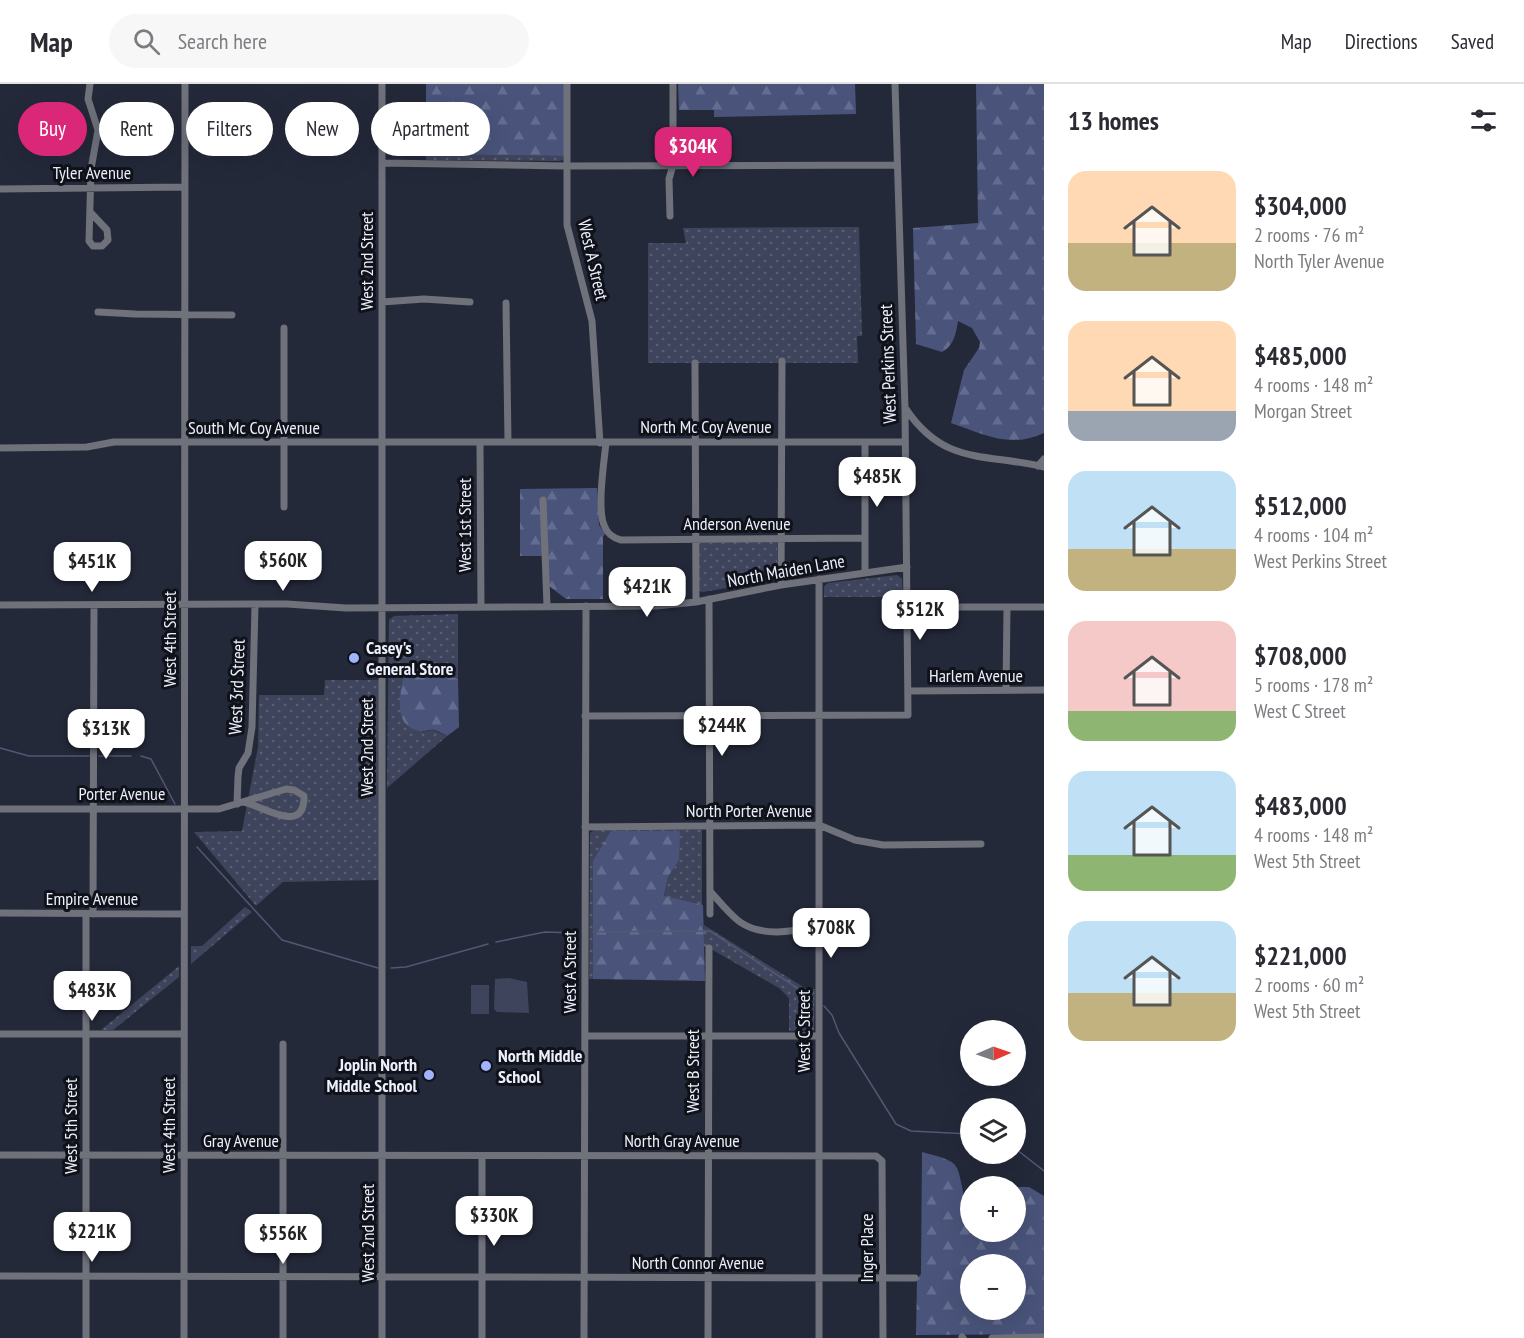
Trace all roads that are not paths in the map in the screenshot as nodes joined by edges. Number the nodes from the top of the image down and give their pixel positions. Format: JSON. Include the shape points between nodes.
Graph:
{"nodes":[{"id":1,"x":90,"y":84,"type":"edge"},
{"id":2,"x":185,"y":84,"type":"edge"},
{"id":3,"x":382,"y":84,"type":"edge"},
{"id":4,"x":567,"y":84,"type":"edge"},
{"id":5,"x":673,"y":84,"type":"edge"},
{"id":6,"x":895,"y":84,"type":"edge"},
{"id":7,"x":382,"y":163,"type":"junction"},
{"id":8,"x":673,"y":165,"type":"junction"},
{"id":9,"x":897,"y":165,"type":"junction"},
{"id":10,"x":566,"y":166,"type":"junction"},
{"id":11,"x":185,"y":187,"type":"junction"},
{"id":12,"x":91,"y":188,"type":"junction"},
{"id":13,"x":0,"y":189,"type":"edge"},
{"id":14,"x":91,"y":213,"type":"dead end"},
{"id":15,"x":670,"y":216,"type":"dead end"},
{"id":16,"x":382,"y":302,"type":"junction"},
{"id":17,"x":470,"y":302,"type":"dead end"},
{"id":18,"x":506,"y":303,"type":"dead end"},
{"id":19,"x":98,"y":312,"type":"dead end"},
{"id":20,"x":185,"y":315,"type":"junction"},
{"id":21,"x":232,"y":315,"type":"dead end"},
{"id":22,"x":284,"y":328,"type":"dead end"},
{"id":23,"x":782,"y":361,"type":"dead end"},
{"id":24,"x":695,"y":363,"type":"dead end"},
{"id":25,"x":905,"y":409,"type":"junction"},
{"id":26,"x":185,"y":442,"type":"junction"},
{"id":27,"x":480,"y":442,"type":"junction"},
{"id":28,"x":508,"y":442,"type":"junction"},
{"id":29,"x":695,"y":442,"type":"junction"},
{"id":30,"x":782,"y":442,"type":"junction"},
{"id":31,"x":865,"y":442,"type":"junction"},
{"id":32,"x":905,"y":442,"type":"junction"},
{"id":33,"x":284,"y":443,"type":"junction"},
{"id":34,"x":382,"y":443,"type":"junction"},
{"id":35,"x":603,"y":443,"type":"junction"},
{"id":36,"x":0,"y":448,"type":"edge"},
{"id":37,"x":1044,"y":459,"type":"edge"},
{"id":38,"x":1041,"y":466,"type":"edge"},
{"id":39,"x":543,"y":500,"type":"dead end"},
{"id":40,"x":284,"y":507,"type":"dead end"},
{"id":41,"x":610,"y":536,"type":"joint"},
{"id":42,"x":865,"y":538,"type":"junction"},
{"id":43,"x":782,"y":539,"type":"junction"},
{"id":44,"x":696,"y":540,"type":"junction"},
{"id":45,"x":907,"y":567,"type":"junction"},
{"id":46,"x":865,"y":573,"type":"junction"},
{"id":47,"x":819,"y":579,"type":"junction"},
{"id":48,"x":782,"y":585,"type":"junction"},
{"id":49,"x":709,"y":599,"type":"junction"},
{"id":50,"x":696,"y":602,"type":"junction"},
{"id":51,"x":0,"y":605,"type":"edge"},
{"id":52,"x":255,"y":605,"type":"junction"},
{"id":53,"x":94,"y":606,"type":"junction"},
{"id":54,"x":184,"y":606,"type":"junction"},
{"id":55,"x":547,"y":606,"type":"junction"},
{"id":56,"x":585,"y":606,"type":"junction"},
{"id":57,"x":382,"y":607,"type":"junction"},
{"id":58,"x":481,"y":607,"type":"junction"},
{"id":59,"x":1006,"y":607,"type":"junction"},
{"id":60,"x":1044,"y":607,"type":"edge"},
{"id":61,"x":907,"y":608,"type":"junction"},
{"id":62,"x":1006,"y":690,"type":"junction"},
{"id":63,"x":1044,"y":690,"type":"edge"},
{"id":64,"x":908,"y":691,"type":"junction"},
{"id":65,"x":585,"y":716,"type":"junction"},
{"id":66,"x":710,"y":716,"type":"junction"},
{"id":67,"x":819,"y":716,"type":"junction"},
{"id":68,"x":239,"y":803,"type":"junction"},
{"id":69,"x":0,"y":809,"type":"edge"},
{"id":70,"x":184,"y":809,"type":"junction"},
{"id":71,"x":94,"y":810,"type":"junction"},
{"id":72,"x":819,"y":825,"type":"junction"},
{"id":73,"x":710,"y":826,"type":"junction"},
{"id":74,"x":585,"y":827,"type":"junction"},
{"id":75,"x":981,"y":844,"type":"dead end"},
{"id":76,"x":710,"y":891,"type":"junction"},
{"id":77,"x":0,"y":913,"type":"edge"},
{"id":78,"x":90,"y":914,"type":"junction"},
{"id":79,"x":184,"y":914,"type":"junction"},
{"id":80,"x":710,"y":914,"type":"dead end"},
{"id":81,"x":819,"y":926,"type":"junction"},
{"id":82,"x":709,"y":948,"type":"dead end"},
{"id":83,"x":0,"y":1034,"type":"edge"},
{"id":84,"x":86,"y":1034,"type":"junction"},
{"id":85,"x":184,"y":1034,"type":"junction"},
{"id":86,"x":585,"y":1036,"type":"junction"},
{"id":87,"x":708,"y":1036,"type":"junction"},
{"id":88,"x":819,"y":1036,"type":"junction"},
{"id":89,"x":283,"y":1044,"type":"dead end"},
{"id":90,"x":0,"y":1155,"type":"edge"},
{"id":91,"x":86,"y":1155,"type":"junction"},
{"id":92,"x":184,"y":1156,"type":"junction"},
{"id":93,"x":283,"y":1156,"type":"junction"},
{"id":94,"x":382,"y":1156,"type":"junction"},
{"id":95,"x":482,"y":1156,"type":"junction"},
{"id":96,"x":585,"y":1156,"type":"junction"},
{"id":97,"x":819,"y":1156,"type":"junction"},
{"id":98,"x":708,"y":1157,"type":"junction"},
{"id":99,"x":880,"y":1158,"type":"joint"},
{"id":100,"x":0,"y":1276,"type":"edge"},
{"id":101,"x":85,"y":1276,"type":"junction"},
{"id":102,"x":184,"y":1276,"type":"junction"},
{"id":103,"x":283,"y":1277,"type":"junction"},
{"id":104,"x":382,"y":1278,"type":"junction"},
{"id":105,"x":482,"y":1278,"type":"junction"},
{"id":106,"x":585,"y":1278,"type":"junction"},
{"id":107,"x":708,"y":1278,"type":"junction"},
{"id":108,"x":819,"y":1278,"type":"junction"},
{"id":109,"x":882,"y":1278,"type":"junction"},
{"id":110,"x":915,"y":1278,"type":"dead end"},
{"id":111,"x":1044,"y":1337,"type":"edge"},
{"id":112,"x":86,"y":1338,"type":"edge"},
{"id":113,"x":184,"y":1338,"type":"edge"},
{"id":114,"x":283,"y":1338,"type":"edge"},
{"id":115,"x":382,"y":1338,"type":"edge"},
{"id":116,"x":482,"y":1338,"type":"edge"},
{"id":117,"x":585,"y":1338,"type":"edge"},
{"id":118,"x":708,"y":1338,"type":"edge"},
{"id":119,"x":819,"y":1338,"type":"edge"},
{"id":120,"x":883,"y":1338,"type":"edge"},
{"id":121,"x":992,"y":1338,"type":"edge"}],
"edges":[{"from":1,"to":12,"type":"street","via":[[88,99],[98,130]]},
{"from":2,"to":11,"type":"street","name":"West 4th Street"},
{"from":3,"to":7,"type":"street","name":"West 2nd Street"},
{"from":4,"to":10,"type":"street","name":"West A Street"},
{"from":5,"to":8,"type":"street"},
{"from":6,"to":9,"type":"street","name":"West Perkins Street"},
{"from":7,"to":10,"type":"street"},
{"from":7,"to":16,"type":"street","name":"West 2nd Street"},
{"from":8,"to":9,"type":"street"},
{"from":8,"to":10,"type":"street"},
{"from":8,"to":15,"type":"street","via":[[669,179]]},
{"from":9,"to":25,"type":"street","name":"West Perkins Street"},
{"from":10,"to":35,"type":"street","name":"West A Street","via":[[567,225],[592,321]]},
{"from":11,"to":12,"type":"street","name":"Tyler Avenue"},
{"from":11,"to":20,"type":"street","name":"West 4th Street"},
{"from":12,"to":13,"type":"street","name":"Tyler Avenue"},
{"from":12,"to":14,"type":"street"},
{"from":16,"to":17,"type":"street"},
{"from":16,"to":34,"type":"street","name":"West 2nd Street"},
{"from":18,"to":28,"type":"street"},
{"from":19,"to":20,"type":"street"},
{"from":20,"to":21,"type":"street"},
{"from":20,"to":26,"type":"street","name":"West 4th Street"},
{"from":22,"to":33,"type":"street"},
{"from":23,"to":30,"type":"street"},
{"from":24,"to":29,"type":"street"},
{"from":25,"to":32,"type":"street","name":"West Perkins Street"},
{"from":25,"to":38,"type":"street","via":[[925,433],[951,450]]},
{"from":26,"to":33,"type":"street","name":"South Mc Coy Avenue"},
{"from":26,"to":36,"type":"street","name":"South Mc Coy Avenue"},
{"from":26,"to":54,"type":"street","name":"West 4th Street"},
{"from":27,"to":28,"type":"street","name":"South Mc Coy Avenue"},
{"from":27,"to":34,"type":"street","name":"South Mc Coy Avenue"},
{"from":27,"to":58,"type":"street","name":"West 1st Street"},
{"from":28,"to":35,"type":"street","name":"North Mc Coy Avenue"},
{"from":29,"to":30,"type":"street","name":"North Mc Coy Avenue"},
{"from":29,"to":35,"type":"street","name":"North Mc Coy Avenue"},
{"from":29,"to":44,"type":"street"},
{"from":30,"to":31,"type":"street","name":"North Mc Coy Avenue"},
{"from":30,"to":43,"type":"street"},
{"from":31,"to":32,"type":"street","name":"North Mc Coy Avenue"},
{"from":31,"to":42,"type":"street"},
{"from":32,"to":45,"type":"street","name":"West Perkins Street"},
{"from":33,"to":34,"type":"street","name":"South Mc Coy Avenue"},
{"from":33,"to":40,"type":"street"},
{"from":34,"to":57,"type":"street","name":"West 2nd Street"},
{"from":35,"to":41,"type":"street","name":"West A Street","via":[[602,518]]},
{"from":37,"to":38,"type":"street"},
{"from":39,"to":55,"type":"street"},
{"from":41,"to":44,"type":"street","name":"Anderson Avenue","via":[[621,540]]},
{"from":42,"to":43,"type":"street","name":"Anderson Avenue"},
{"from":42,"to":46,"type":"street"},
{"from":43,"to":44,"type":"street","name":"Anderson Avenue"},
{"from":43,"to":48,"type":"street"},
{"from":44,"to":50,"type":"street"},
{"from":45,"to":46,"type":"street","name":"North Maiden Lane"},
{"from":45,"to":61,"type":"street","name":"West Perkins Street"},
{"from":46,"to":47,"type":"street","name":"North Maiden Lane"},
{"from":47,"to":48,"type":"street","name":"North Maiden Lane"},
{"from":47,"to":67,"type":"street","name":"West C Street"},
{"from":48,"to":49,"type":"street","name":"North Maiden Lane"},
{"from":49,"to":50,"type":"street","name":"North Maiden Lane"},
{"from":49,"to":66,"type":"street"},
{"from":50,"to":56,"type":"street","name":"North Maiden Lane"},
{"from":51,"to":53,"type":"street","name":"North Maiden Lane"},
{"from":52,"to":54,"type":"street","name":"North Maiden Lane"},
{"from":52,"to":57,"type":"street","name":"North Maiden Lane"},
{"from":52,"to":68,"type":"street","name":"West 3rd Street","via":[[252,727],[248,753],[237,777]]},
{"from":53,"to":54,"type":"street","name":"North Maiden Lane"},
{"from":53,"to":71,"type":"street","name":"West 5th Street"},
{"from":54,"to":70,"type":"street","name":"West 4th Street"},
{"from":55,"to":56,"type":"street","name":"North Maiden Lane"},
{"from":55,"to":58,"type":"street","name":"North Maiden Lane"},
{"from":56,"to":65,"type":"street","name":"West A Street"},
{"from":57,"to":58,"type":"street","name":"North Maiden Lane"},
{"from":57,"to":94,"type":"street","name":"West 2nd Street"},
{"from":59,"to":60,"type":"street"},
{"from":59,"to":61,"type":"street"},
{"from":59,"to":62,"type":"street"},
{"from":61,"to":64,"type":"street","name":"West Perkins Street"},
{"from":62,"to":63,"type":"street","name":"Harlem Avenue"},
{"from":62,"to":64,"type":"street","name":"Harlem Avenue"},
{"from":64,"to":67,"type":"street","name":"West Perkins Street","via":[[908,715]]},
{"from":65,"to":66,"type":"street"},
{"from":65,"to":74,"type":"street","name":"West A Street"},
{"from":66,"to":67,"type":"street"},
{"from":66,"to":73,"type":"street"},
{"from":67,"to":72,"type":"street","name":"West C Street"},
{"from":68,"to":68,"type":"street","name":"Porter Avenue","via":[[286,789],[304,796],[299,812],[287,817],[268,813],[255,804]]},
{"from":68,"to":70,"type":"street","name":"Porter Avenue","via":[[219,809]]},
{"from":69,"to":71,"type":"street","name":"Porter Avenue"},
{"from":70,"to":71,"type":"street","name":"Porter Avenue"},
{"from":70,"to":79,"type":"street","name":"West 4th Street"},
{"from":71,"to":78,"type":"street","name":"West 5th Street"},
{"from":72,"to":73,"type":"street","name":"North Porter Avenue"},
{"from":72,"to":75,"type":"street","name":"North Porter Avenue","via":[[855,840],[883,845]]},
{"from":72,"to":81,"type":"street","name":"West C Street"},
{"from":73,"to":74,"type":"street","name":"North Porter Avenue"},
{"from":73,"to":76,"type":"street"},
{"from":74,"to":86,"type":"street","name":"West A Street"},
{"from":76,"to":80,"type":"street"},
{"from":76,"to":81,"type":"street","via":[[737,920],[749,926],[777,932]]},
{"from":77,"to":78,"type":"street","name":"Empire Avenue"},
{"from":78,"to":79,"type":"street","name":"Empire Avenue"},
{"from":78,"to":84,"type":"street","name":"West 5th Street"},
{"from":79,"to":85,"type":"street","name":"West 4th Street"},
{"from":81,"to":88,"type":"street","name":"West C Street"},
{"from":82,"to":87,"type":"street","name":"West B Street"},
{"from":83,"to":84,"type":"street"},
{"from":84,"to":85,"type":"street"},
{"from":84,"to":91,"type":"street","name":"West 5th Street"},
{"from":85,"to":92,"type":"street","name":"West 4th Street"},
{"from":86,"to":87,"type":"street"},
{"from":86,"to":96,"type":"street","name":"West A Street"},
{"from":87,"to":88,"type":"street"},
{"from":87,"to":98,"type":"street","name":"West B Street"},
{"from":88,"to":97,"type":"street","name":"West C Street"},
{"from":89,"to":93,"type":"street"},
{"from":90,"to":91,"type":"street","name":"Gray Avenue"},
{"from":91,"to":92,"type":"street","name":"Gray Avenue"},
{"from":91,"to":101,"type":"street","name":"West 5th Street"},
{"from":92,"to":93,"type":"street","name":"Gray Avenue"},
{"from":92,"to":102,"type":"street","name":"West 4th Street"},
{"from":93,"to":94,"type":"street","name":"Gray Avenue"},
{"from":93,"to":103,"type":"street"},
{"from":94,"to":95,"type":"street","name":"Gray Avenue"},
{"from":94,"to":104,"type":"street","name":"West 2nd Street"},
{"from":95,"to":96,"type":"street","name":"North Gray Avenue"},
{"from":95,"to":105,"type":"street"},
{"from":96,"to":98,"type":"street","name":"North Gray Avenue"},
{"from":96,"to":106,"type":"street","name":"West A Street"},
{"from":97,"to":98,"type":"street","name":"North Gray Avenue"},
{"from":97,"to":99,"type":"street","name":"North Gray Avenue"},
{"from":97,"to":108,"type":"street","name":"West C Street"},
{"from":98,"to":107,"type":"street","name":"West B Street"},
{"from":99,"to":109,"type":"street","name":"Inger Place"},
{"from":100,"to":101,"type":"street","name":"North Connor Avenue"},
{"from":101,"to":102,"type":"street","name":"North Connor Avenue"},
{"from":101,"to":112,"type":"street","name":"West 5th Street"},
{"from":102,"to":103,"type":"street","name":"North Connor Avenue"},
{"from":102,"to":113,"type":"street","name":"West 4th Street"},
{"from":103,"to":104,"type":"street","name":"North Connor Avenue"},
{"from":103,"to":114,"type":"street"},
{"from":104,"to":105,"type":"street","name":"North Connor Avenue"},
{"from":104,"to":115,"type":"street","name":"West 2nd Street"},
{"from":105,"to":106,"type":"street","name":"North Connor Avenue"},
{"from":105,"to":116,"type":"street"},
{"from":106,"to":107,"type":"street","name":"North Connor Avenue"},
{"from":106,"to":117,"type":"street","name":"West A Street"},
{"from":107,"to":108,"type":"street","name":"North Connor Avenue"},
{"from":107,"to":118,"type":"street","name":"West B Street"},
{"from":108,"to":109,"type":"street","name":"North Connor Avenue"},
{"from":108,"to":119,"type":"street","name":"West C Street"},
{"from":109,"to":110,"type":"street","name":"North Connor Avenue"},
{"from":109,"to":120,"type":"street","name":"Inger Place"},
{"from":111,"to":121,"type":"street"}]}
